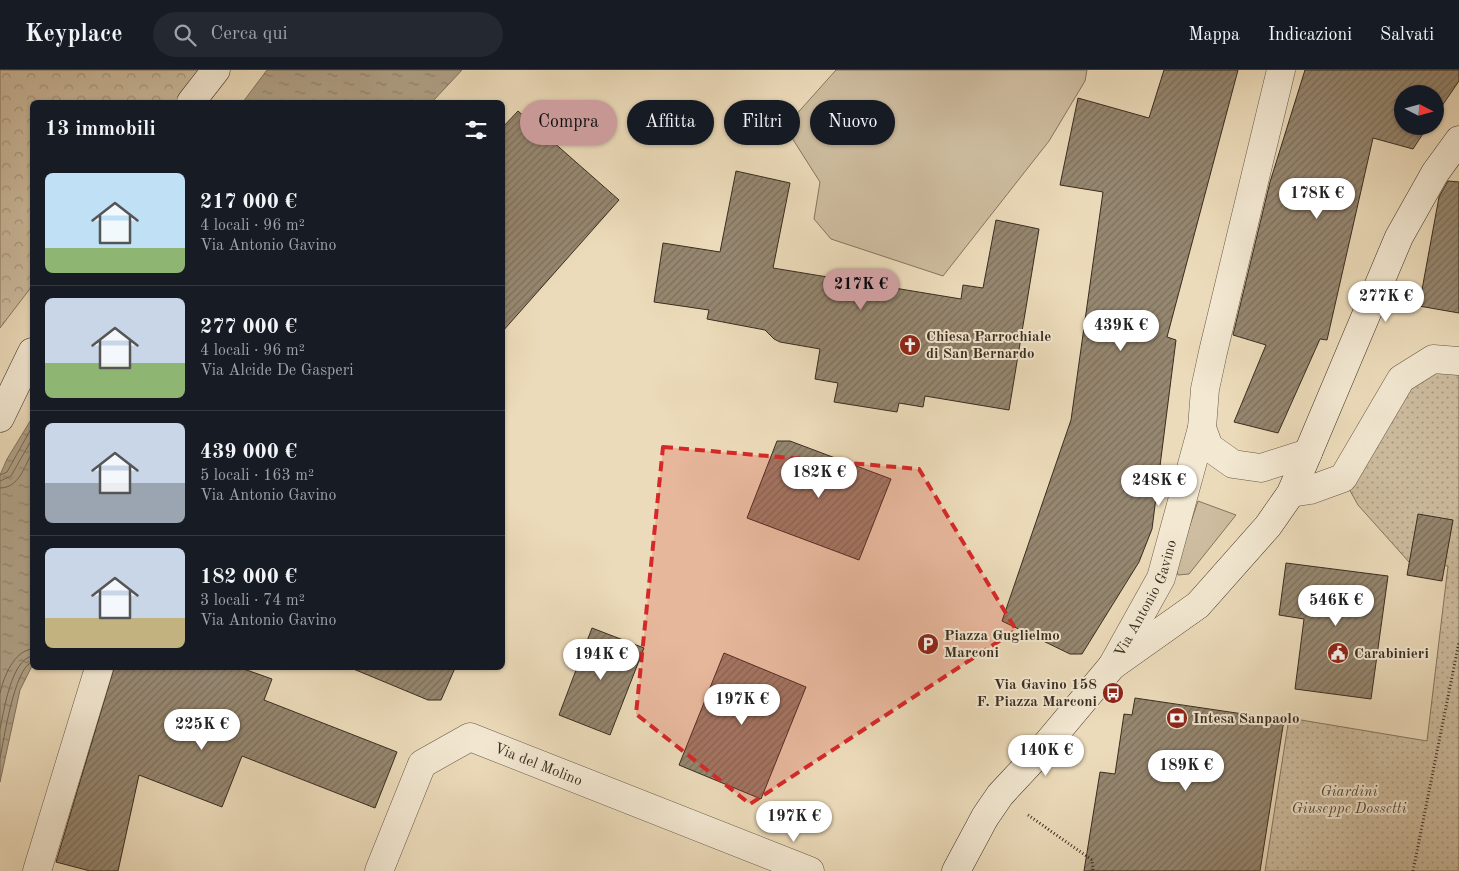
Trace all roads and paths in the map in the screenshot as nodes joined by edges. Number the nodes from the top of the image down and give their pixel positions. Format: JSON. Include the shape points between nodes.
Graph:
{"nodes":[{"id":1,"x":216,"y":70,"type":"edge"},
{"id":2,"x":1281,"y":70,"type":"edge"},
{"id":3,"x":193,"y":100,"type":"edge"},
{"id":4,"x":1459,"y":140,"type":"edge"},
{"id":5,"x":30,"y":356,"type":"edge"},
{"id":6,"x":1459,"y":361,"type":"edge"},
{"id":7,"x":0,"y":418,"type":"edge"},
{"id":8,"x":1202,"y":428,"type":"junction"},
{"id":9,"x":1308,"y":453,"type":"junction"},
{"id":10,"x":1291,"y":493,"type":"junction"},
{"id":11,"x":1459,"y":642,"type":"edge"},
{"id":12,"x":1112,"y":666,"type":"junction"},
{"id":13,"x":98,"y":670,"type":"edge"},
{"id":14,"x":1000,"y":795,"type":"junction"},
{"id":15,"x":36,"y":871,"type":"edge"},
{"id":16,"x":379,"y":871,"type":"edge"},
{"id":17,"x":810,"y":871,"type":"edge"},
{"id":18,"x":956,"y":871,"type":"edge"},
{"id":19,"x":1093,"y":871,"type":"edge"},
{"id":20,"x":1413,"y":871,"type":"edge"}],
"edges":[{"from":1,"to":3,"type":"street"},
{"from":2,"to":8,"type":"street","name":"Via Antonio Gavino","via":[[1205,388]]},
{"from":4,"to":9,"type":"street","name":"Via Antonio Gavino","via":[[1435,173],[1399,237]]},
{"from":5,"to":7,"type":"street"},
{"from":6,"to":10,"type":"street","via":[[1434,358],[1402,378],[1344,478]]},
{"from":8,"to":9,"type":"street","via":[[1209,447],[1233,464],[1261,468]]},
{"from":8,"to":12,"type":"street","name":"Via Antonio Gavino","via":[[1161,578]]},
{"from":9,"to":10,"type":"street","name":"Via Antonio Gavino"},
{"from":10,"to":12,"type":"street","name":"Via Antonio Gavino","via":[[1268,526],[1198,605]]},
{"from":11,"to":20,"type":"path"},
{"from":12,"to":14,"type":"street","name":"Via Antonio Gavino"},
{"from":13,"to":15,"type":"street"},
{"from":14,"to":18,"type":"street","name":"Via Antonio Gavino"},
{"from":14,"to":19,"type":"path","via":[[1092,860]]},
{"from":16,"to":17,"type":"street","name":"Via del Molino","via":[[422,764],[470,737]]}]}
